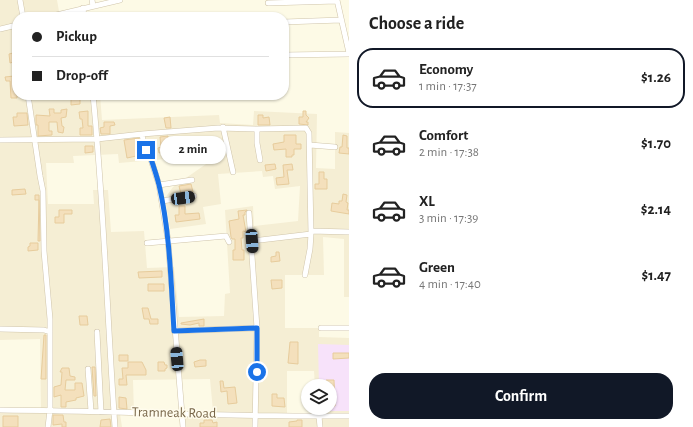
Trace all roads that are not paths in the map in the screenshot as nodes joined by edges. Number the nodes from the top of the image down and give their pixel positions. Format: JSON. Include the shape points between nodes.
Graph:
{"nodes":[{"id":1,"x":20,"y":0,"type":"edge"},
{"id":2,"x":92,"y":0,"type":"edge"},
{"id":3,"x":120,"y":0,"type":"edge"},
{"id":4,"x":337,"y":1,"type":"edge"},
{"id":5,"x":268,"y":3,"type":"dead end"},
{"id":6,"x":93,"y":6,"type":"junction"},
{"id":7,"x":83,"y":8,"type":"junction"},
{"id":8,"x":22,"y":12,"type":"edge"},
{"id":9,"x":67,"y":12,"type":"edge"},
{"id":10,"x":83,"y":12,"type":"edge"},
{"id":11,"x":341,"y":20,"type":"junction"},
{"id":12,"x":289,"y":22,"type":"edge"},
{"id":13,"x":12,"y":27,"type":"edge"},
{"id":14,"x":0,"y":29,"type":"edge"},
{"id":15,"x":349,"y":54,"type":"edge"},
{"id":16,"x":289,"y":55,"type":"edge"},
{"id":17,"x":29,"y":100,"type":"edge"},
{"id":18,"x":93,"y":100,"type":"edge"},
{"id":19,"x":223,"y":128,"type":"junction"},
{"id":20,"x":257,"y":129,"type":"junction"},
{"id":21,"x":142,"y":134,"type":"junction"},
{"id":22,"x":97,"y":139,"type":"junction"},
{"id":23,"x":0,"y":140,"type":"edge"},
{"id":24,"x":35,"y":140,"type":"junction"},
{"id":25,"x":310,"y":144,"type":"junction"},
{"id":26,"x":335,"y":147,"type":"dead end"},
{"id":27,"x":260,"y":160,"type":"dead end"},
{"id":28,"x":233,"y":172,"type":"dead end"},
{"id":29,"x":192,"y":180,"type":"dead end"},
{"id":30,"x":159,"y":185,"type":"junction"},
{"id":31,"x":194,"y":196,"type":"dead end"},
{"id":32,"x":162,"y":201,"type":"junction"},
{"id":33,"x":250,"y":213,"type":"dead end"},
{"id":34,"x":311,"y":232,"type":"junction"},
{"id":35,"x":349,"y":232,"type":"edge"},
{"id":36,"x":168,"y":240,"type":"junction"},
{"id":37,"x":252,"y":241,"type":"junction"},
{"id":38,"x":229,"y":242,"type":"dead end"},
{"id":39,"x":148,"y":243,"type":"dead end"},
{"id":40,"x":305,"y":274,"type":"dead end"},
{"id":41,"x":257,"y":328,"type":"junction"},
{"id":42,"x":321,"y":328,"type":"dead end"},
{"id":43,"x":349,"y":328,"type":"edge"},
{"id":44,"x":0,"y":329,"type":"edge"},
{"id":45,"x":174,"y":331,"type":"junction"},
{"id":46,"x":50,"y":332,"type":"junction"},
{"id":47,"x":97,"y":332,"type":"dead end"},
{"id":48,"x":88,"y":369,"type":"dead end"},
{"id":49,"x":0,"y":410,"type":"edge"},
{"id":50,"x":50,"y":410,"type":"junction"},
{"id":51,"x":91,"y":411,"type":"junction"},
{"id":52,"x":101,"y":412,"type":"junction"},
{"id":53,"x":114,"y":412,"type":"junction"},
{"id":54,"x":182,"y":414,"type":"junction"},
{"id":55,"x":256,"y":415,"type":"junction"},
{"id":56,"x":320,"y":416,"type":"junction"},
{"id":57,"x":349,"y":416,"type":"edge"},
{"id":58,"x":48,"y":427,"type":"edge"},
{"id":59,"x":115,"y":427,"type":"edge"},
{"id":60,"x":183,"y":427,"type":"edge"},
{"id":61,"x":255,"y":427,"type":"edge"},
{"id":62,"x":320,"y":427,"type":"edge"}],
"edges":[{"from":1,"to":8,"type":"street"},
{"from":2,"to":6,"type":"street"},
{"from":3,"to":6,"type":"street"},
{"from":4,"to":5,"type":"street"},
{"from":4,"to":11,"type":"street"},
{"from":6,"to":7,"type":"street"},
{"from":7,"to":9,"type":"street"},
{"from":7,"to":10,"type":"street"},
{"from":11,"to":12,"type":"street"},
{"from":11,"to":15,"type":"street"},
{"from":13,"to":14,"type":"street"},
{"from":15,"to":16,"type":"street"},
{"from":17,"to":24,"type":"street"},
{"from":18,"to":22,"type":"street"},
{"from":19,"to":20,"type":"street"},
{"from":19,"to":21,"type":"street"},
{"from":19,"to":28,"type":"street"},
{"from":20,"to":25,"type":"street","via":[[306,128]]},
{"from":20,"to":27,"type":"street"},
{"from":21,"to":22,"type":"street"},
{"from":21,"to":30,"type":"street"},
{"from":22,"to":24,"type":"street"},
{"from":22,"to":53,"type":"street"},
{"from":23,"to":24,"type":"street"},
{"from":24,"to":46,"type":"street","via":[[43,191]]},
{"from":25,"to":26,"type":"street"},
{"from":25,"to":34,"type":"street"},
{"from":29,"to":30,"type":"street"},
{"from":30,"to":32,"type":"street"},
{"from":31,"to":32,"type":"street"},
{"from":32,"to":36,"type":"street"},
{"from":33,"to":37,"type":"street"},
{"from":34,"to":35,"type":"street"},
{"from":34,"to":37,"type":"street"},
{"from":34,"to":40,"type":"street"},
{"from":36,"to":38,"type":"street","via":[[226,236]]},
{"from":36,"to":39,"type":"street"},
{"from":36,"to":45,"type":"street"},
{"from":37,"to":41,"type":"street"},
{"from":41,"to":45,"type":"street"},
{"from":41,"to":55,"type":"street"},
{"from":42,"to":43,"type":"street"},
{"from":44,"to":46,"type":"street"},
{"from":45,"to":54,"type":"street"},
{"from":46,"to":50,"type":"street"},
{"from":47,"to":52,"type":"street"},
{"from":48,"to":51,"type":"street"},
{"from":49,"to":50,"type":"street","name":"Tramneak Road"},
{"from":50,"to":51,"type":"street","name":"Tramneak Road"},
{"from":50,"to":58,"type":"street"},
{"from":51,"to":52,"type":"street","name":"Tramneak Road"},
{"from":52,"to":53,"type":"street","name":"Tramneak Road"},
{"from":53,"to":54,"type":"street","name":"Tramneak Road"},
{"from":53,"to":59,"type":"street"},
{"from":54,"to":55,"type":"street","name":"Tramneak Road"},
{"from":54,"to":60,"type":"street"},
{"from":55,"to":56,"type":"street","name":"Tramneak Road"},
{"from":55,"to":61,"type":"street"},
{"from":56,"to":57,"type":"street","name":"Tramneak Road"},
{"from":56,"to":62,"type":"street"}]}
